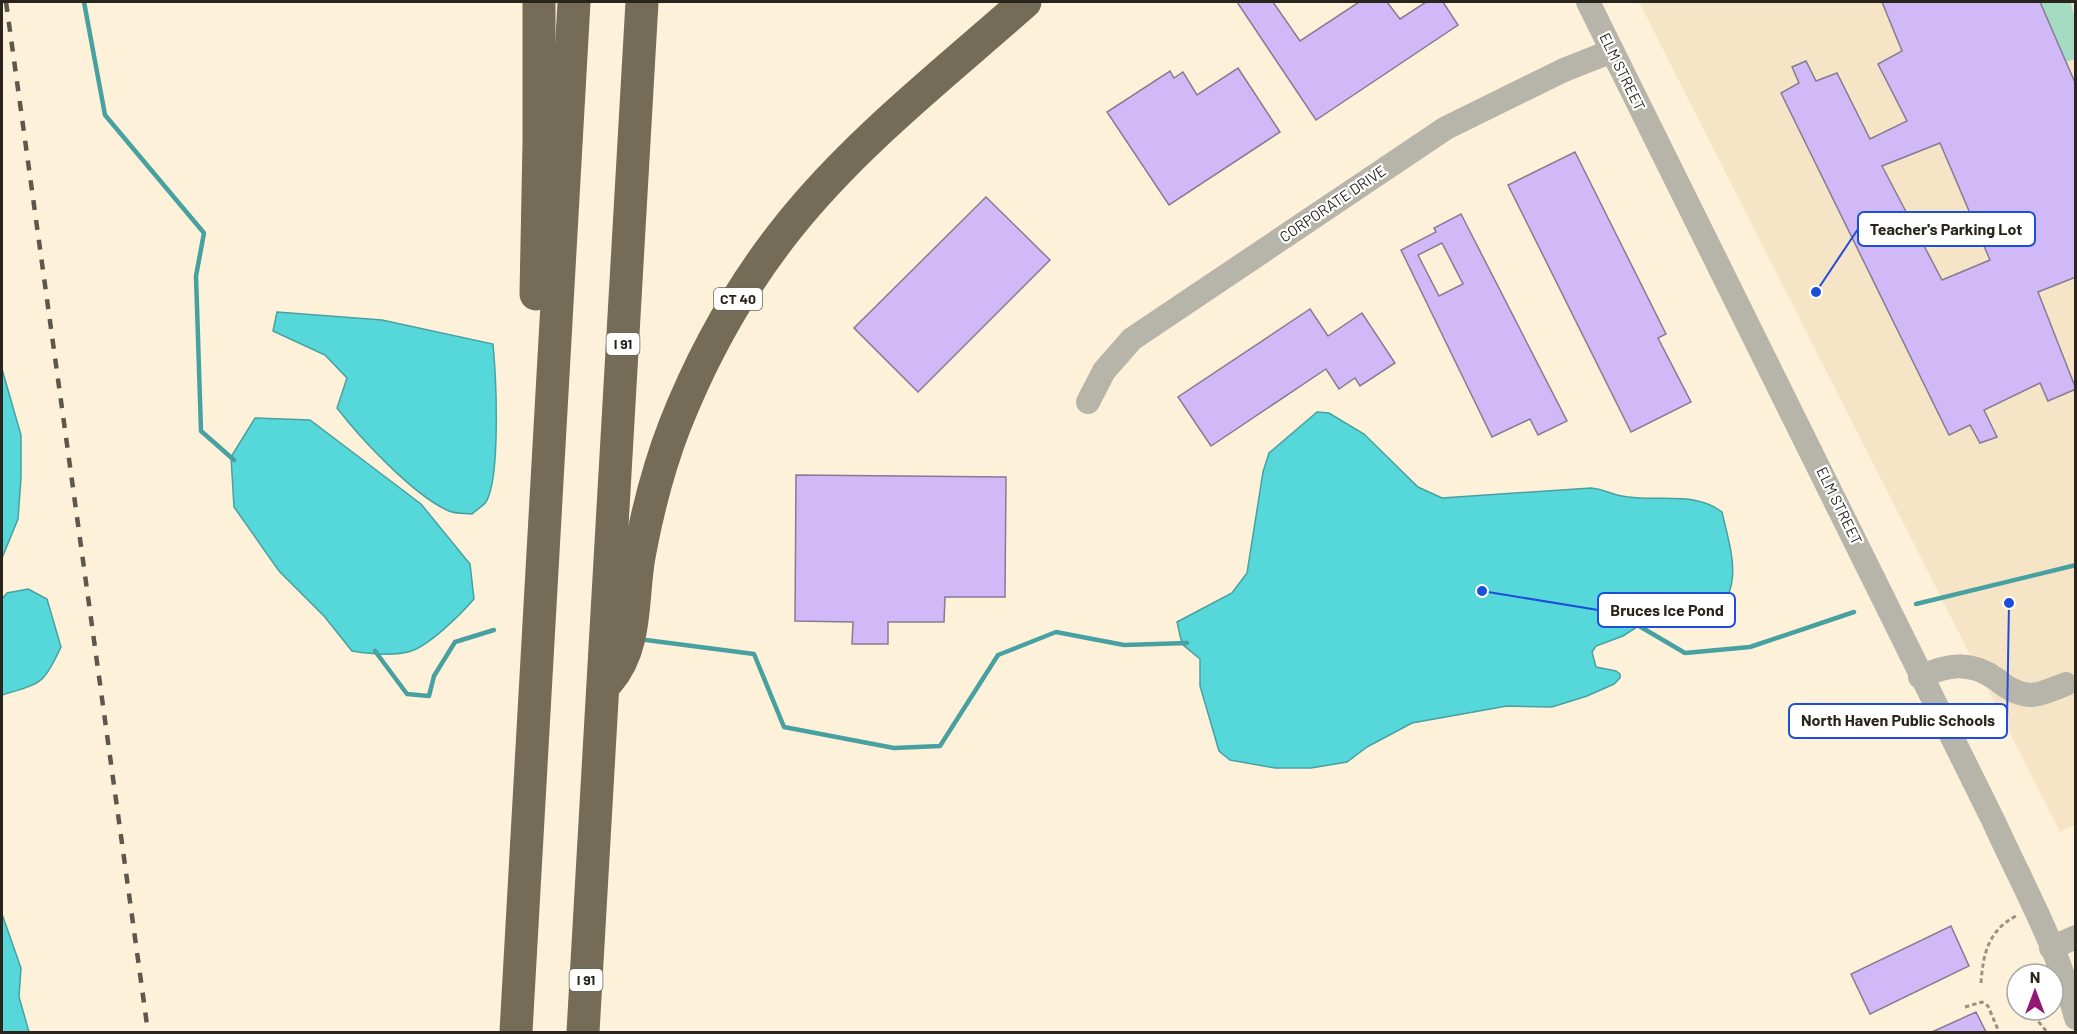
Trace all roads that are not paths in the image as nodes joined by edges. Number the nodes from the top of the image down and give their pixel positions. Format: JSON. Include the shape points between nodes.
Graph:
{"nodes":[{"id":1,"x":538,"y":2,"type":"edge"},
{"id":2,"x":574,"y":2,"type":"edge"},
{"id":3,"x":642,"y":2,"type":"edge"},
{"id":4,"x":1025,"y":2,"type":"edge"},
{"id":5,"x":1588,"y":2,"type":"edge"},
{"id":6,"x":1612,"y":51,"type":"junction"},
{"id":7,"x":553,"y":379,"type":"junction"},
{"id":8,"x":1088,"y":402,"type":"dead end"},
{"id":9,"x":1920,"y":677,"type":"junction"},
{"id":10,"x":2066,"y":684,"type":"dead end"},
{"id":11,"x":603,"y":687,"type":"junction"},
{"id":12,"x":2076,"y":937,"type":"edge"},
{"id":13,"x":2051,"y":948,"type":"junction"},
{"id":14,"x":2076,"y":1018,"type":"edge"},
{"id":15,"x":516,"y":1032,"type":"edge"},
{"id":16,"x":584,"y":1032,"type":"edge"}],
"edges":[{"from":1,"to":7,"type":"highway","via":[[536,307],[540,338]]},
{"from":2,"to":7,"type":"highway"},
{"from":3,"to":11,"type":"highway","number":"I 91"},
{"from":4,"to":11,"type":"highway","number":"CT 40","via":[[824,186],[775,244],[734,305],[687,395],[663,459],[639,553],[628,648]]},
{"from":5,"to":6,"type":"street","name":"ELM STREET"},
{"from":6,"to":8,"type":"street","name":"CORPORATE DRIVE","via":[[1446,128],[1334,203],[1132,339],[1104,371]]},
{"from":6,"to":9,"type":"street","name":"ELM STREET","via":[[1835,496]]},
{"from":7,"to":15,"type":"highway"},
{"from":9,"to":10,"type":"street","via":[[1950,666],[1965,666],[1981,670],[2020,693],[2038,694]]},
{"from":9,"to":13,"type":"street","name":"ELM STREET","via":[[1994,822]]},
{"from":11,"to":16,"type":"highway","number":"I 91"},
{"from":12,"to":13,"type":"street"},
{"from":13,"to":14,"type":"street","name":"ELM STREET"}]}
